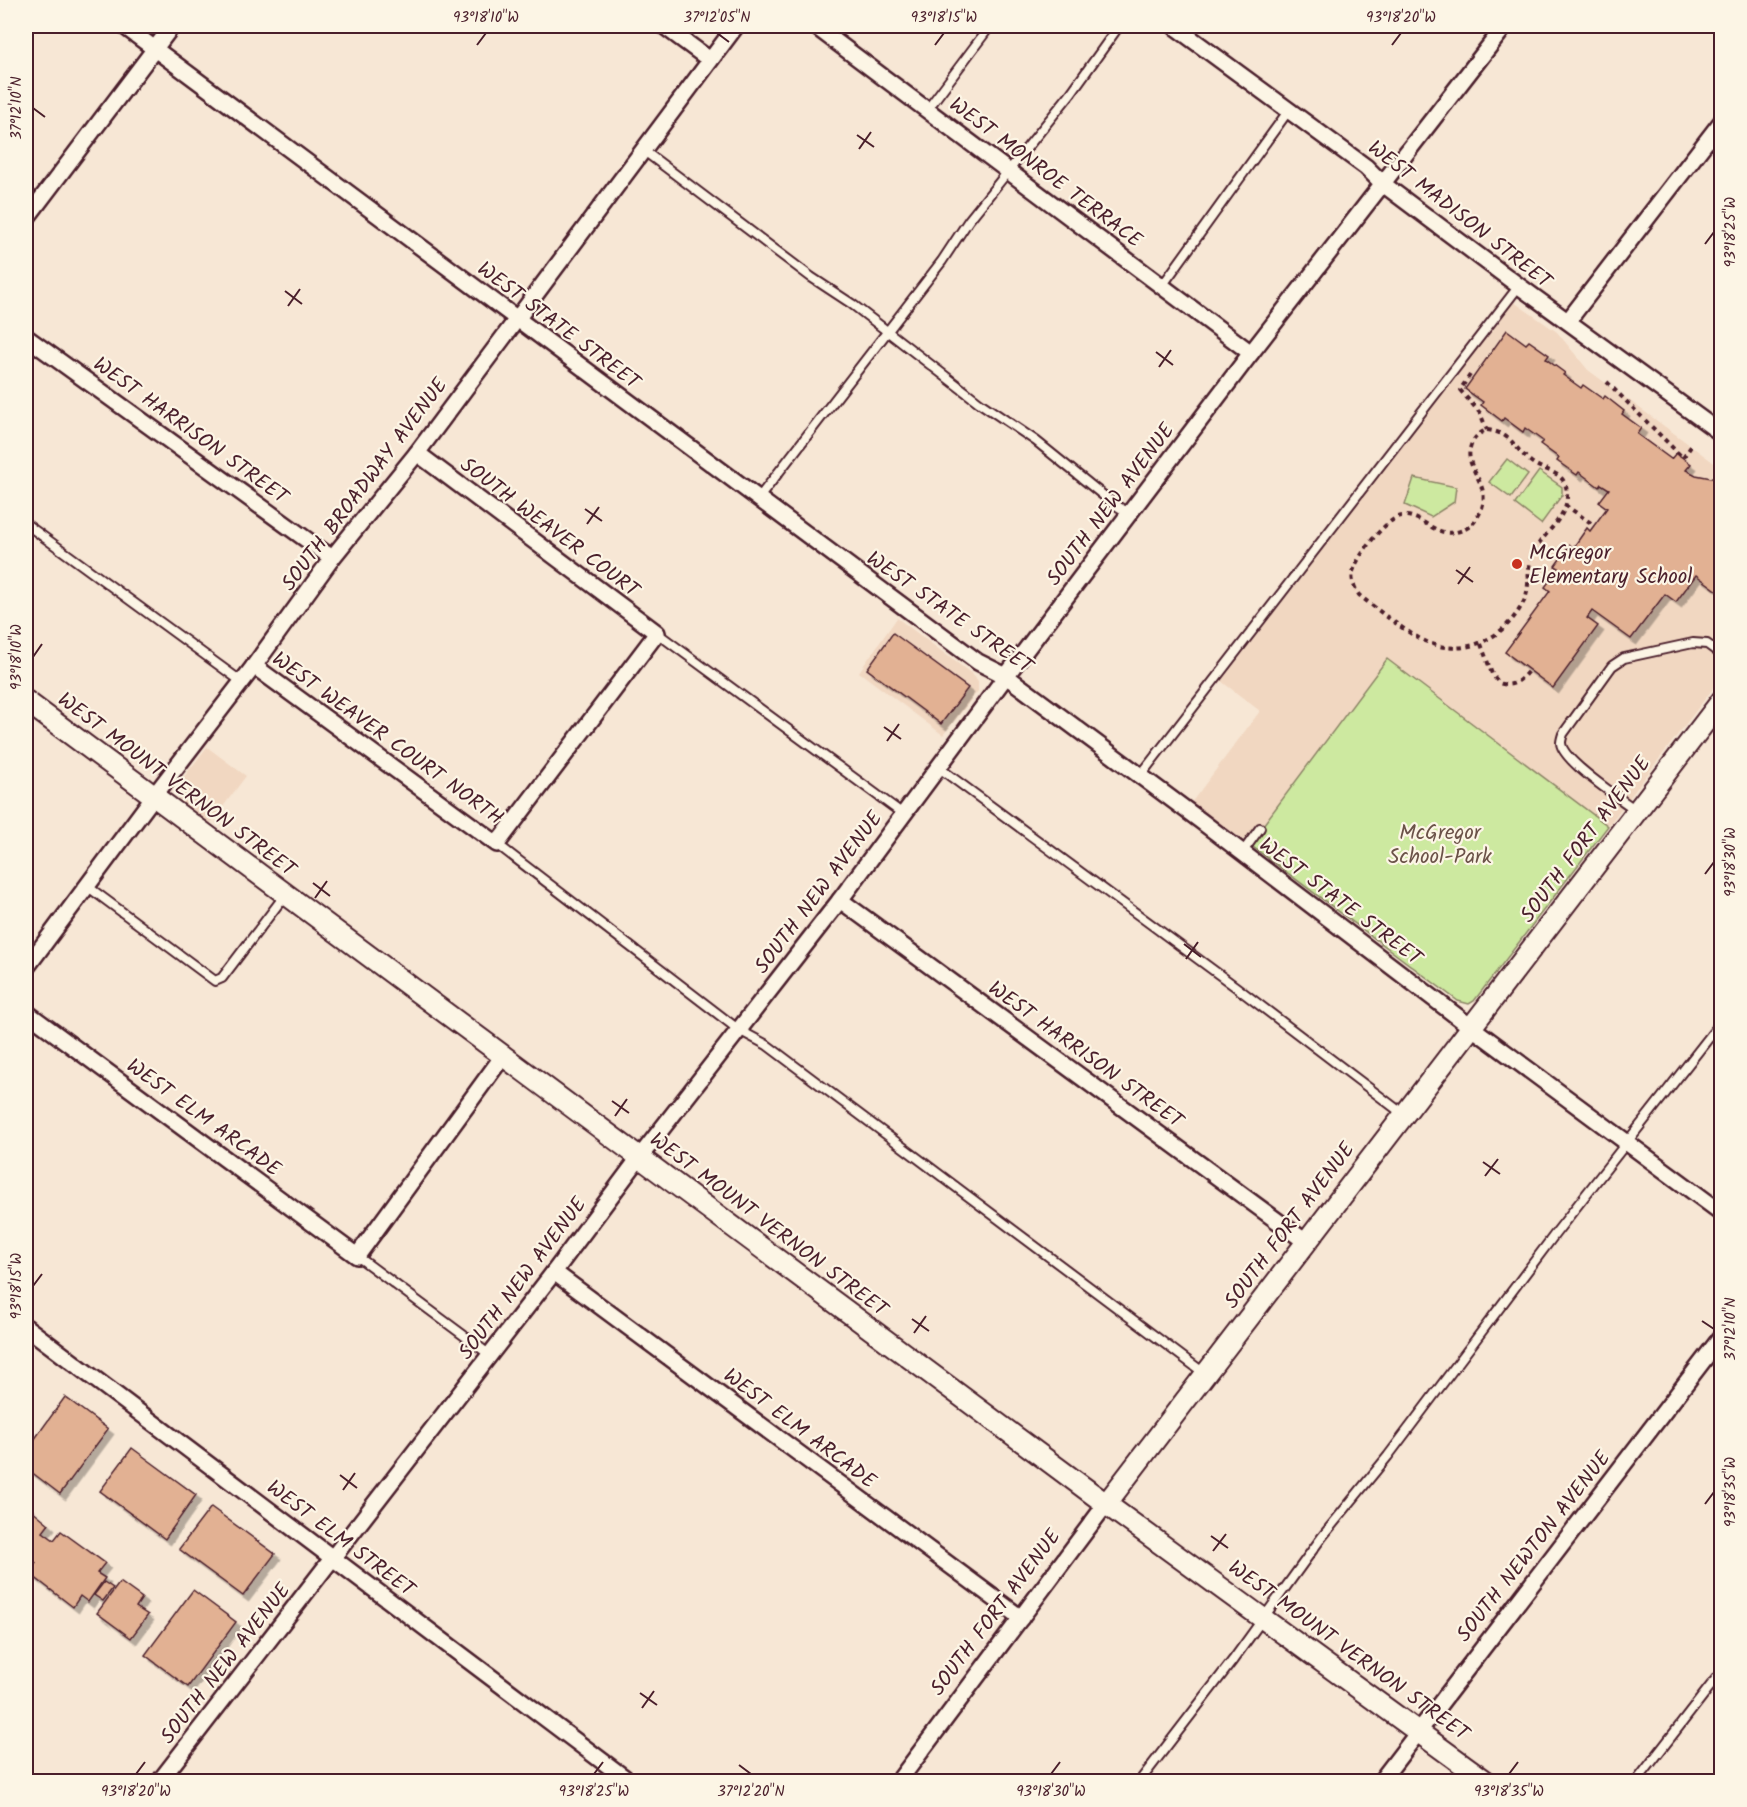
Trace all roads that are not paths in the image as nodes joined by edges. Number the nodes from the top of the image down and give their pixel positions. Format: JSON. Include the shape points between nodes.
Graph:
{"nodes":[{"id":1,"x":124,"y":26,"type":"edge"},
{"id":2,"x":172,"y":26,"type":"edge"},
{"id":3,"x":664,"y":26,"type":"edge"},
{"id":4,"x":736,"y":26,"type":"edge"},
{"id":5,"x":815,"y":26,"type":"edge"},
{"id":6,"x":990,"y":26,"type":"edge"},
{"id":7,"x":1119,"y":26,"type":"edge"},
{"id":8,"x":1174,"y":26,"type":"edge"},
{"id":9,"x":1505,"y":26,"type":"edge"},
{"id":10,"x":154,"y":48,"type":"junction"},
{"id":11,"x":710,"y":60,"type":"junction"},
{"id":12,"x":927,"y":110,"type":"junction"},
{"id":13,"x":1289,"y":110,"type":"junction"},
{"id":14,"x":1722,"y":121,"type":"edge"},
{"id":15,"x":643,"y":150,"type":"junction"},
{"id":16,"x":1009,"y":171,"type":"junction"},
{"id":17,"x":1383,"y":184,"type":"junction"},
{"id":18,"x":26,"y":219,"type":"edge"},
{"id":19,"x":1162,"y":286,"type":"junction"},
{"id":20,"x":1519,"y":286,"type":"junction"},
{"id":21,"x":515,"y":319,"type":"junction"},
{"id":22,"x":1568,"y":321,"type":"junction"},
{"id":23,"x":888,"y":332,"type":"junction"},
{"id":24,"x":26,"y":337,"type":"edge"},
{"id":25,"x":1251,"y":353,"type":"junction"},
{"id":26,"x":1722,"y":434,"type":"edge"},
{"id":27,"x":417,"y":453,"type":"junction"},
{"id":28,"x":758,"y":499,"type":"junction"},
{"id":29,"x":1130,"y":514,"type":"junction"},
{"id":30,"x":26,"y":524,"type":"edge"},
{"id":31,"x":332,"y":558,"type":"junction"},
{"id":32,"x":657,"y":633,"type":"junction"},
{"id":33,"x":1722,"y":655,"type":"edge"},
{"id":34,"x":254,"y":666,"type":"junction"},
{"id":35,"x":1006,"y":676,"type":"junction"},
{"id":36,"x":242,"y":682,"type":"junction"},
{"id":37,"x":1722,"y":700,"type":"edge"},
{"id":38,"x":26,"y":701,"type":"edge"},
{"id":39,"x":938,"y":767,"type":"junction"},
{"id":40,"x":1140,"y":776,"type":"junction"},
{"id":41,"x":154,"y":796,"type":"junction"},
{"id":42,"x":1637,"y":811,"type":"junction"},
{"id":43,"x":903,"y":814,"type":"junction"},
{"id":44,"x":1260,"y":828,"type":"dead end"},
{"id":45,"x":497,"y":844,"type":"junction"},
{"id":46,"x":1242,"y":853,"type":"junction"},
{"id":47,"x":87,"y":886,"type":"junction"},
{"id":48,"x":285,"y":895,"type":"junction"},
{"id":49,"x":840,"y":900,"type":"junction"},
{"id":50,"x":26,"y":968,"type":"edge"},
{"id":51,"x":26,"y":1012,"type":"edge"},
{"id":52,"x":1722,"y":1021,"type":"edge"},
{"id":53,"x":1471,"y":1027,"type":"junction"},
{"id":54,"x":739,"y":1030,"type":"junction"},
{"id":55,"x":503,"y":1056,"type":"junction"},
{"id":56,"x":1404,"y":1115,"type":"junction"},
{"id":57,"x":1626,"y":1142,"type":"junction"},
{"id":58,"x":639,"y":1158,"type":"junction"},
{"id":59,"x":1722,"y":1213,"type":"edge"},
{"id":60,"x":1306,"y":1242,"type":"junction"},
{"id":61,"x":357,"y":1256,"type":"junction"},
{"id":62,"x":554,"y":1272,"type":"junction"},
{"id":63,"x":26,"y":1327,"type":"edge"},
{"id":64,"x":1722,"y":1336,"type":"edge"},
{"id":65,"x":490,"y":1355,"type":"junction"},
{"id":66,"x":1205,"y":1374,"type":"junction"},
{"id":67,"x":1106,"y":1504,"type":"junction"},
{"id":68,"x":333,"y":1558,"type":"junction"},
{"id":69,"x":1021,"y":1618,"type":"junction"},
{"id":70,"x":1264,"y":1618,"type":"junction"},
{"id":71,"x":1722,"y":1671,"type":"edge"},
{"id":72,"x":1418,"y":1730,"type":"junction"},
{"id":73,"x":159,"y":1782,"type":"edge"},
{"id":74,"x":630,"y":1782,"type":"edge"},
{"id":75,"x":898,"y":1782,"type":"edge"},
{"id":76,"x":1138,"y":1782,"type":"edge"},
{"id":77,"x":1380,"y":1782,"type":"edge"},
{"id":78,"x":1487,"y":1782,"type":"edge"},
{"id":79,"x":1636,"y":1782,"type":"edge"}],
"edges":[{"from":1,"to":10,"type":"street","name":"WEST STATE STREET"},
{"from":2,"to":10,"type":"street"},
{"from":3,"to":11,"type":"street"},
{"from":4,"to":11,"type":"street","name":"SOUTH BROADWAY AVENUE"},
{"from":5,"to":12,"type":"street","name":"WEST MONROE TERRACE"},
{"from":6,"to":12,"type":"lane"},
{"from":7,"to":16,"type":"lane"},
{"from":8,"to":13,"type":"street","name":"WEST MADISON STREET"},
{"from":9,"to":17,"type":"street","name":"SOUTH NEW AVENUE"},
{"from":10,"to":18,"type":"street"},
{"from":10,"to":21,"type":"street","name":"WEST STATE STREET"},
{"from":11,"to":15,"type":"street","name":"SOUTH BROADWAY AVENUE"},
{"from":12,"to":16,"type":"street","name":"WEST MONROE TERRACE"},
{"from":13,"to":17,"type":"street","name":"WEST MADISON STREET"},
{"from":13,"to":19,"type":"lane"},
{"from":14,"to":22,"type":"street"},
{"from":15,"to":21,"type":"street","name":"SOUTH BROADWAY AVENUE"},
{"from":15,"to":23,"type":"lane"},
{"from":16,"to":19,"type":"street","name":"WEST MONROE TERRACE"},
{"from":16,"to":23,"type":"lane"},
{"from":17,"to":20,"type":"street","name":"WEST MADISON STREET"},
{"from":17,"to":25,"type":"street","name":"SOUTH NEW AVENUE"},
{"from":19,"to":25,"type":"street","name":"WEST MONROE TERRACE"},
{"from":20,"to":22,"type":"street","name":"WEST MADISON STREET"},
{"from":20,"to":40,"type":"lane"},
{"from":21,"to":27,"type":"street","name":"SOUTH BROADWAY AVENUE"},
{"from":21,"to":28,"type":"street","name":"WEST STATE STREET"},
{"from":22,"to":26,"type":"street","name":"WEST MADISON STREET"},
{"from":23,"to":28,"type":"lane"},
{"from":23,"to":29,"type":"lane"},
{"from":24,"to":31,"type":"street","name":"WEST HARRISON STREET"},
{"from":25,"to":29,"type":"street","name":"SOUTH NEW AVENUE"},
{"from":27,"to":31,"type":"street","name":"SOUTH BROADWAY AVENUE"},
{"from":27,"to":32,"type":"street","name":"SOUTH WEAVER COURT"},
{"from":28,"to":35,"type":"street","name":"WEST STATE STREET","via":[[978,662]]},
{"from":29,"to":35,"type":"street","name":"SOUTH NEW AVENUE"},
{"from":30,"to":36,"type":"lane"},
{"from":31,"to":34,"type":"street","name":"SOUTH BROADWAY AVENUE"},
{"from":32,"to":43,"type":"lane"},
{"from":32,"to":45,"type":"street"},
{"from":33,"to":42,"type":"lane","via":[[1707,644],[1693,643],[1624,658],[1612,666],[1563,734],[1561,744],[1567,755]]},
{"from":34,"to":36,"type":"street","name":"SOUTH BROADWAY AVENUE"},
{"from":34,"to":45,"type":"street","name":"WEST WEAVER COURT NORTH"},
{"from":35,"to":39,"type":"street","name":"SOUTH NEW AVENUE"},
{"from":35,"to":40,"type":"street","name":"WEST STATE STREET"},
{"from":36,"to":41,"type":"street","name":"SOUTH BROADWAY AVENUE"},
{"from":37,"to":42,"type":"street","name":"SOUTH FORT AVENUE"},
{"from":38,"to":41,"type":"street","name":"WEST MOUNT VERNON STREET"},
{"from":39,"to":43,"type":"street","name":"SOUTH NEW AVENUE"},
{"from":39,"to":56,"type":"lane"},
{"from":40,"to":46,"type":"street","name":"WEST STATE STREET"},
{"from":41,"to":47,"type":"street","name":"SOUTH BROADWAY AVENUE"},
{"from":41,"to":48,"type":"street","name":"WEST MOUNT VERNON STREET"},
{"from":42,"to":53,"type":"street","name":"SOUTH FORT AVENUE"},
{"from":43,"to":49,"type":"street","name":"SOUTH NEW AVENUE"},
{"from":44,"to":46,"type":"lane"},
{"from":45,"to":54,"type":"lane"},
{"from":46,"to":53,"type":"street","name":"WEST STATE STREET"},
{"from":47,"to":48,"type":"lane","via":[[215,981],[222,978]]},
{"from":47,"to":50,"type":"street","name":"SOUTH BROADWAY AVENUE"},
{"from":48,"to":55,"type":"street","name":"WEST MOUNT VERNON STREET"},
{"from":49,"to":54,"type":"street","name":"SOUTH NEW AVENUE"},
{"from":49,"to":60,"type":"street","name":"WEST HARRISON STREET"},
{"from":51,"to":61,"type":"street","name":"WEST ELM ARCADE"},
{"from":52,"to":57,"type":"lane"},
{"from":53,"to":56,"type":"street","name":"SOUTH FORT AVENUE"},
{"from":53,"to":57,"type":"street","name":"WEST STATE STREET"},
{"from":54,"to":58,"type":"street","name":"SOUTH NEW AVENUE"},
{"from":54,"to":66,"type":"lane","via":[[767,1045]]},
{"from":55,"to":58,"type":"street","name":"WEST MOUNT VERNON STREET"},
{"from":55,"to":61,"type":"street"},
{"from":56,"to":60,"type":"street","name":"SOUTH FORT AVENUE"},
{"from":57,"to":59,"type":"street","name":"WEST STATE STREET"},
{"from":57,"to":70,"type":"lane"},
{"from":58,"to":62,"type":"street","name":"SOUTH NEW AVENUE"},
{"from":58,"to":67,"type":"street","name":"WEST MOUNT VERNON STREET"},
{"from":60,"to":66,"type":"street","name":"SOUTH FORT AVENUE"},
{"from":61,"to":65,"type":"lane"},
{"from":62,"to":65,"type":"street","name":"SOUTH NEW AVENUE"},
{"from":62,"to":69,"type":"street","name":"WEST ELM ARCADE"},
{"from":63,"to":68,"type":"street","name":"WEST ELM STREET"},
{"from":64,"to":72,"type":"street","name":"SOUTH NEWTON AVENUE"},
{"from":65,"to":68,"type":"street","name":"SOUTH NEW AVENUE"},
{"from":66,"to":67,"type":"street","name":"SOUTH FORT AVENUE"},
{"from":67,"to":69,"type":"street","name":"SOUTH FORT AVENUE"},
{"from":67,"to":70,"type":"street","name":"WEST MOUNT VERNON STREET"},
{"from":68,"to":73,"type":"street","name":"SOUTH NEW AVENUE"},
{"from":68,"to":74,"type":"street","name":"WEST ELM STREET"},
{"from":69,"to":75,"type":"street","name":"SOUTH FORT AVENUE"},
{"from":70,"to":72,"type":"street","name":"WEST MOUNT VERNON STREET"},
{"from":70,"to":76,"type":"lane"},
{"from":71,"to":79,"type":"lane"},
{"from":72,"to":77,"type":"street","name":"SOUTH NEWTON AVENUE"},
{"from":72,"to":78,"type":"street","name":"WEST MOUNT VERNON STREET"}]}
